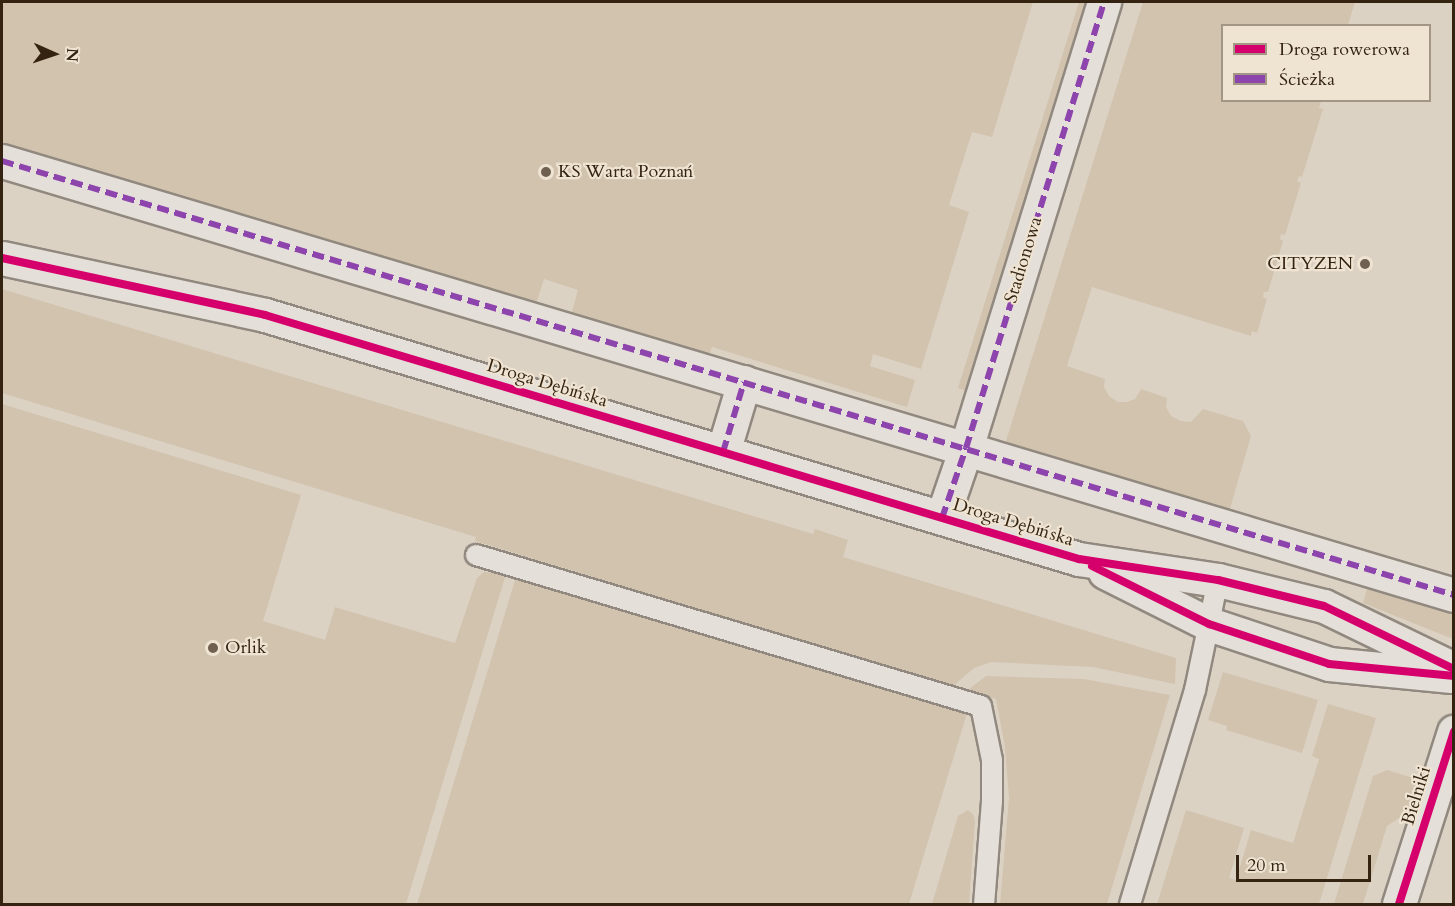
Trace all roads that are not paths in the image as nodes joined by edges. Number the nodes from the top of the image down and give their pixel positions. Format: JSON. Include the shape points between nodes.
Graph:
{"nodes":[{"id":1,"x":1104,"y":2,"type":"edge"},
{"id":2,"x":2,"y":161,"type":"edge"},
{"id":3,"x":2,"y":258,"type":"edge"},
{"id":4,"x":744,"y":382,"type":"junction"},
{"id":5,"x":966,"y":448,"type":"junction"},
{"id":6,"x":723,"y":452,"type":"junction"},
{"id":7,"x":942,"y":518,"type":"junction"},
{"id":8,"x":476,"y":555,"type":"dead end"},
{"id":9,"x":1079,"y":559,"type":"junction"},
{"id":10,"x":1218,"y":580,"type":"junction"},
{"id":11,"x":1454,"y":595,"type":"edge"},
{"id":12,"x":1209,"y":624,"type":"junction"},
{"id":13,"x":1454,"y":669,"type":"edge"},
{"id":14,"x":1454,"y":676,"type":"edge"},
{"id":15,"x":1454,"y":732,"type":"edge"},
{"id":16,"x":984,"y":904,"type":"edge"},
{"id":17,"x":1130,"y":904,"type":"edge"},
{"id":18,"x":1399,"y":904,"type":"edge"}],
"edges":[{"from":1,"to":5,"type":"street","name":"Stadionowa"},
{"from":2,"to":4,"type":"street"},
{"from":3,"to":6,"type":"street","name":"Droga Dębińska","via":[[265,315]]},
{"from":4,"to":5,"type":"street"},
{"from":4,"to":6,"type":"street"},
{"from":5,"to":7,"type":"street","name":"Stadionowa"},
{"from":5,"to":11,"type":"street"},
{"from":6,"to":7,"type":"street","name":"Droga Dębińska"},
{"from":7,"to":9,"type":"street","name":"Droga Dębińska"},
{"from":8,"to":16,"type":"lane","via":[[981,706],[992,770]]},
{"from":9,"to":10,"type":"street","name":"Droga Dębińska"},
{"from":9,"to":12,"type":"street","name":"Droga Dębińska"},
{"from":10,"to":12,"type":"lane"},
{"from":10,"to":13,"type":"street","name":"Droga Dębińska","via":[[1324,606]]},
{"from":12,"to":14,"type":"street","name":"Droga Dębińska","via":[[1329,664]]},
{"from":12,"to":17,"type":"lane","via":[[1195,690]]},
{"from":15,"to":18,"type":"street","name":"Bielniki"}]}
